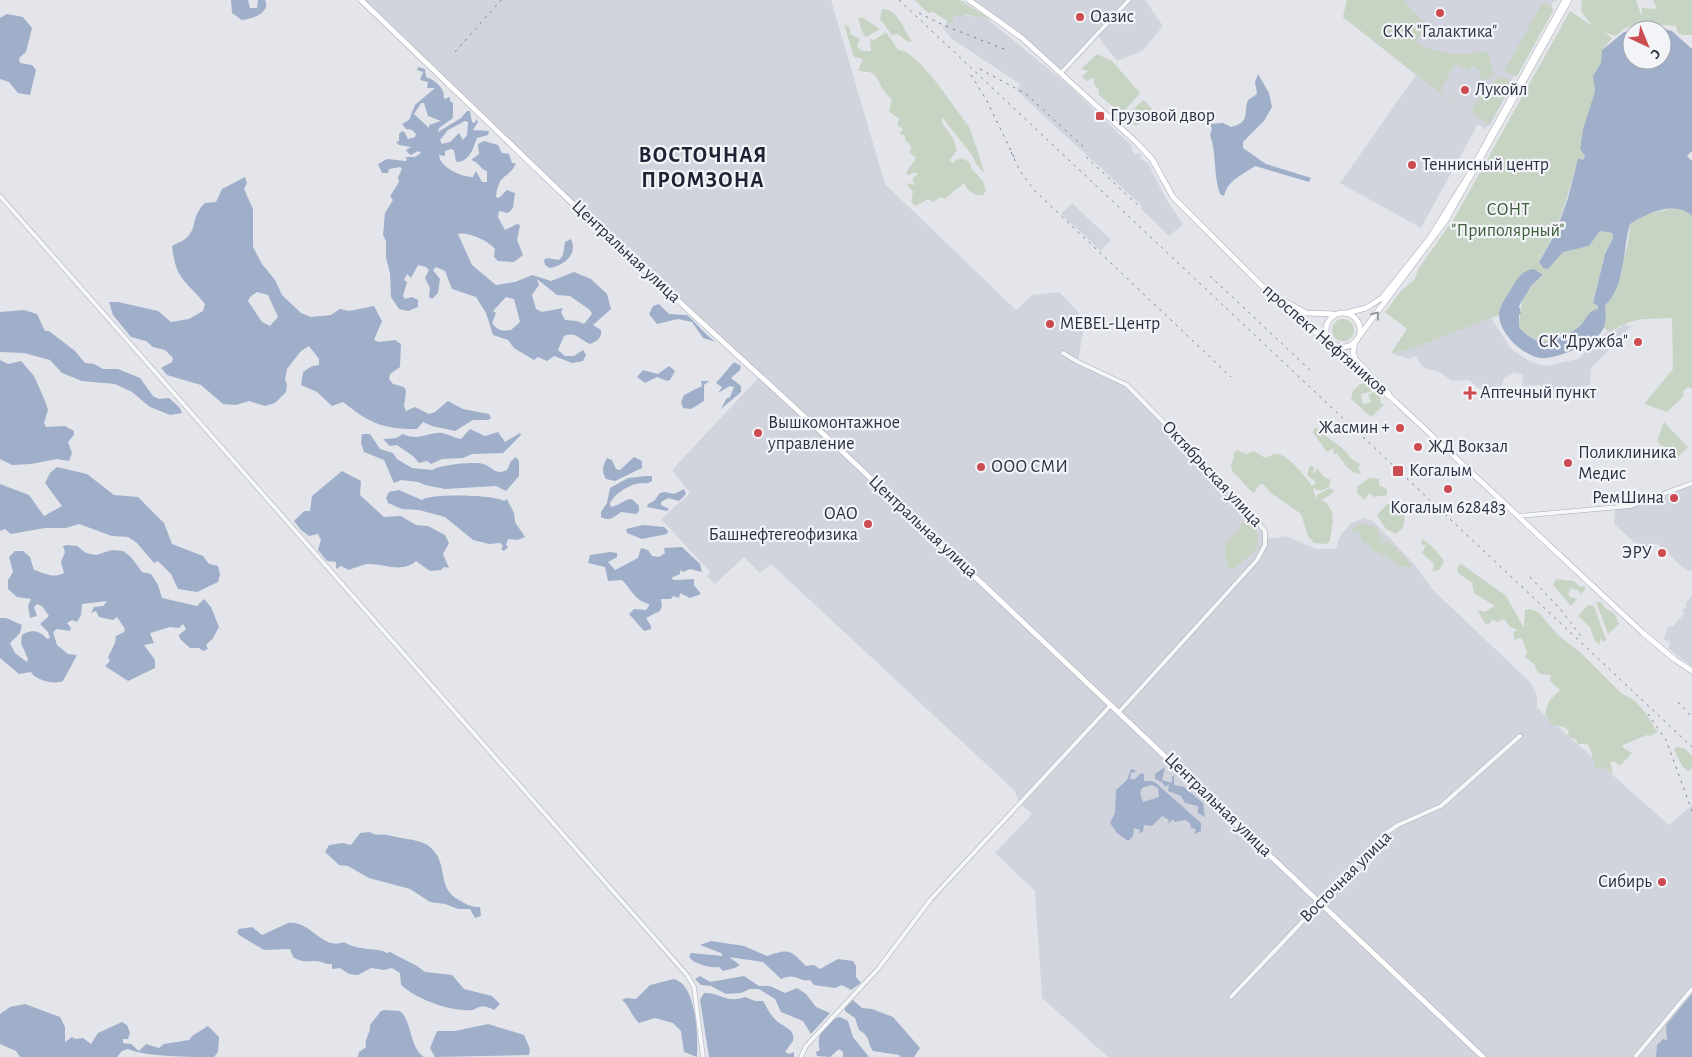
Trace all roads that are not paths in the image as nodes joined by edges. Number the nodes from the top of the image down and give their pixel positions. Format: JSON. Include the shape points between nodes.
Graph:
{"nodes":[{"id":1,"x":361,"y":0,"type":"edge"},
{"id":2,"x":969,"y":0,"type":"edge"},
{"id":3,"x":1129,"y":0,"type":"edge"},
{"id":4,"x":1565,"y":0,"type":"edge"},
{"id":5,"x":1570,"y":0,"type":"edge"},
{"id":6,"x":1061,"y":73,"type":"junction"},
{"id":7,"x":0,"y":196,"type":"edge"},
{"id":8,"x":1261,"y":285,"type":"junction"},
{"id":9,"x":1346,"y":313,"type":"junction"},
{"id":10,"x":1337,"y":314,"type":"junction"},
{"id":11,"x":1319,"y":336,"type":"junction"},
{"id":12,"x":1356,"y":340,"type":"junction"},
{"id":13,"x":1332,"y":343,"type":"junction"},
{"id":14,"x":1063,"y":352,"type":"dead end"},
{"id":15,"x":1341,"y":354,"type":"junction"},
{"id":16,"x":1396,"y":402,"type":"junction"},
{"id":17,"x":1692,"y":483,"type":"edge"},
{"id":18,"x":1532,"y":515,"type":"junction"},
{"id":19,"x":1517,"y":516,"type":"junction"},
{"id":20,"x":1528,"y":526,"type":"junction"},
{"id":21,"x":1692,"y":671,"type":"edge"},
{"id":22,"x":1111,"y":704,"type":"junction"},
{"id":23,"x":1119,"y":712,"type":"junction"},
{"id":24,"x":1520,"y":736,"type":"dead end"},
{"id":25,"x":1320,"y":902,"type":"junction"},
{"id":26,"x":1692,"y":989,"type":"edge"},
{"id":27,"x":1231,"y":997,"type":"dead end"},
{"id":28,"x":703,"y":1057,"type":"edge"},
{"id":29,"x":800,"y":1057,"type":"edge"},
{"id":30,"x":1483,"y":1057,"type":"edge"},
{"id":31,"x":1635,"y":1057,"type":"edge"}],
"edges":[{"from":1,"to":22,"type":"main road","name":"Центральная улица","via":[[573,204]]},
{"from":2,"to":6,"type":"main road","name":"проспект Нефтяников","via":[[1015,32]]},
{"from":3,"to":6,"type":"street"},
{"from":4,"to":9,"type":"main road","via":[[1467,178],[1429,239],[1382,298],[1366,308]]},
{"from":12,"to":5,"type":"main road","one_way":true,"via":[[1446,220]]},
{"from":6,"to":8,"type":"main road","name":"проспект Нефтяников","via":[[1146,153],[1173,197]]},
{"from":7,"to":28,"type":"street","via":[[687,975],[694,987]]},
{"from":8,"to":10,"type":"main road","via":[[1302,312]]},
{"from":8,"to":11,"type":"main road","name":"проспект Нефтяников"},
{"from":9,"to":10,"type":"main road"},
{"from":9,"to":12,"type":"main road","via":[[1358,322],[1360,330]]},
{"from":10,"to":13,"type":"main road","via":[[1329,319],[1326,327],[1326,336]]},
{"from":11,"to":13,"type":"main road"},
{"from":11,"to":15,"type":"main road","name":"проспект Нефтяников"},
{"from":12,"to":13,"type":"main road","via":[[1344,347]]},
{"from":12,"to":16,"type":"main road","via":[[1355,359]]},
{"from":13,"to":15,"type":"main road"},
{"from":14,"to":23,"type":"street","name":"Октябрьская улица","via":[[1127,385],[1231,490],[1266,535],[1257,560]]},
{"from":15,"to":16,"type":"main road","name":"проспект Нефтяников"},
{"from":16,"to":19,"type":"main road","name":"проспект Нефтяников"},
{"from":17,"to":18,"type":"street","via":[[1631,506]]},
{"from":18,"to":19,"type":"street"},
{"from":18,"to":20,"type":"street","via":[[1527,520]]},
{"from":19,"to":20,"type":"main road","name":"проспект Нефтяников"},
{"from":20,"to":21,"type":"main road","name":"проспект Нефтяников","via":[[1662,650]]},
{"from":22,"to":23,"type":"main road","name":"Центральная улица"},
{"from":22,"to":29,"type":"street","via":[[931,899],[878,969],[806,1046]]},
{"from":23,"to":25,"type":"main road","name":"Центральная улица"},
{"from":24,"to":25,"type":"street","name":"Восточная улица","via":[[1441,806],[1385,834]]},
{"from":25,"to":27,"type":"street","name":"Восточная улица"},
{"from":25,"to":30,"type":"main road","name":"Центральная улица"},
{"from":26,"to":31,"type":"street"}]}
